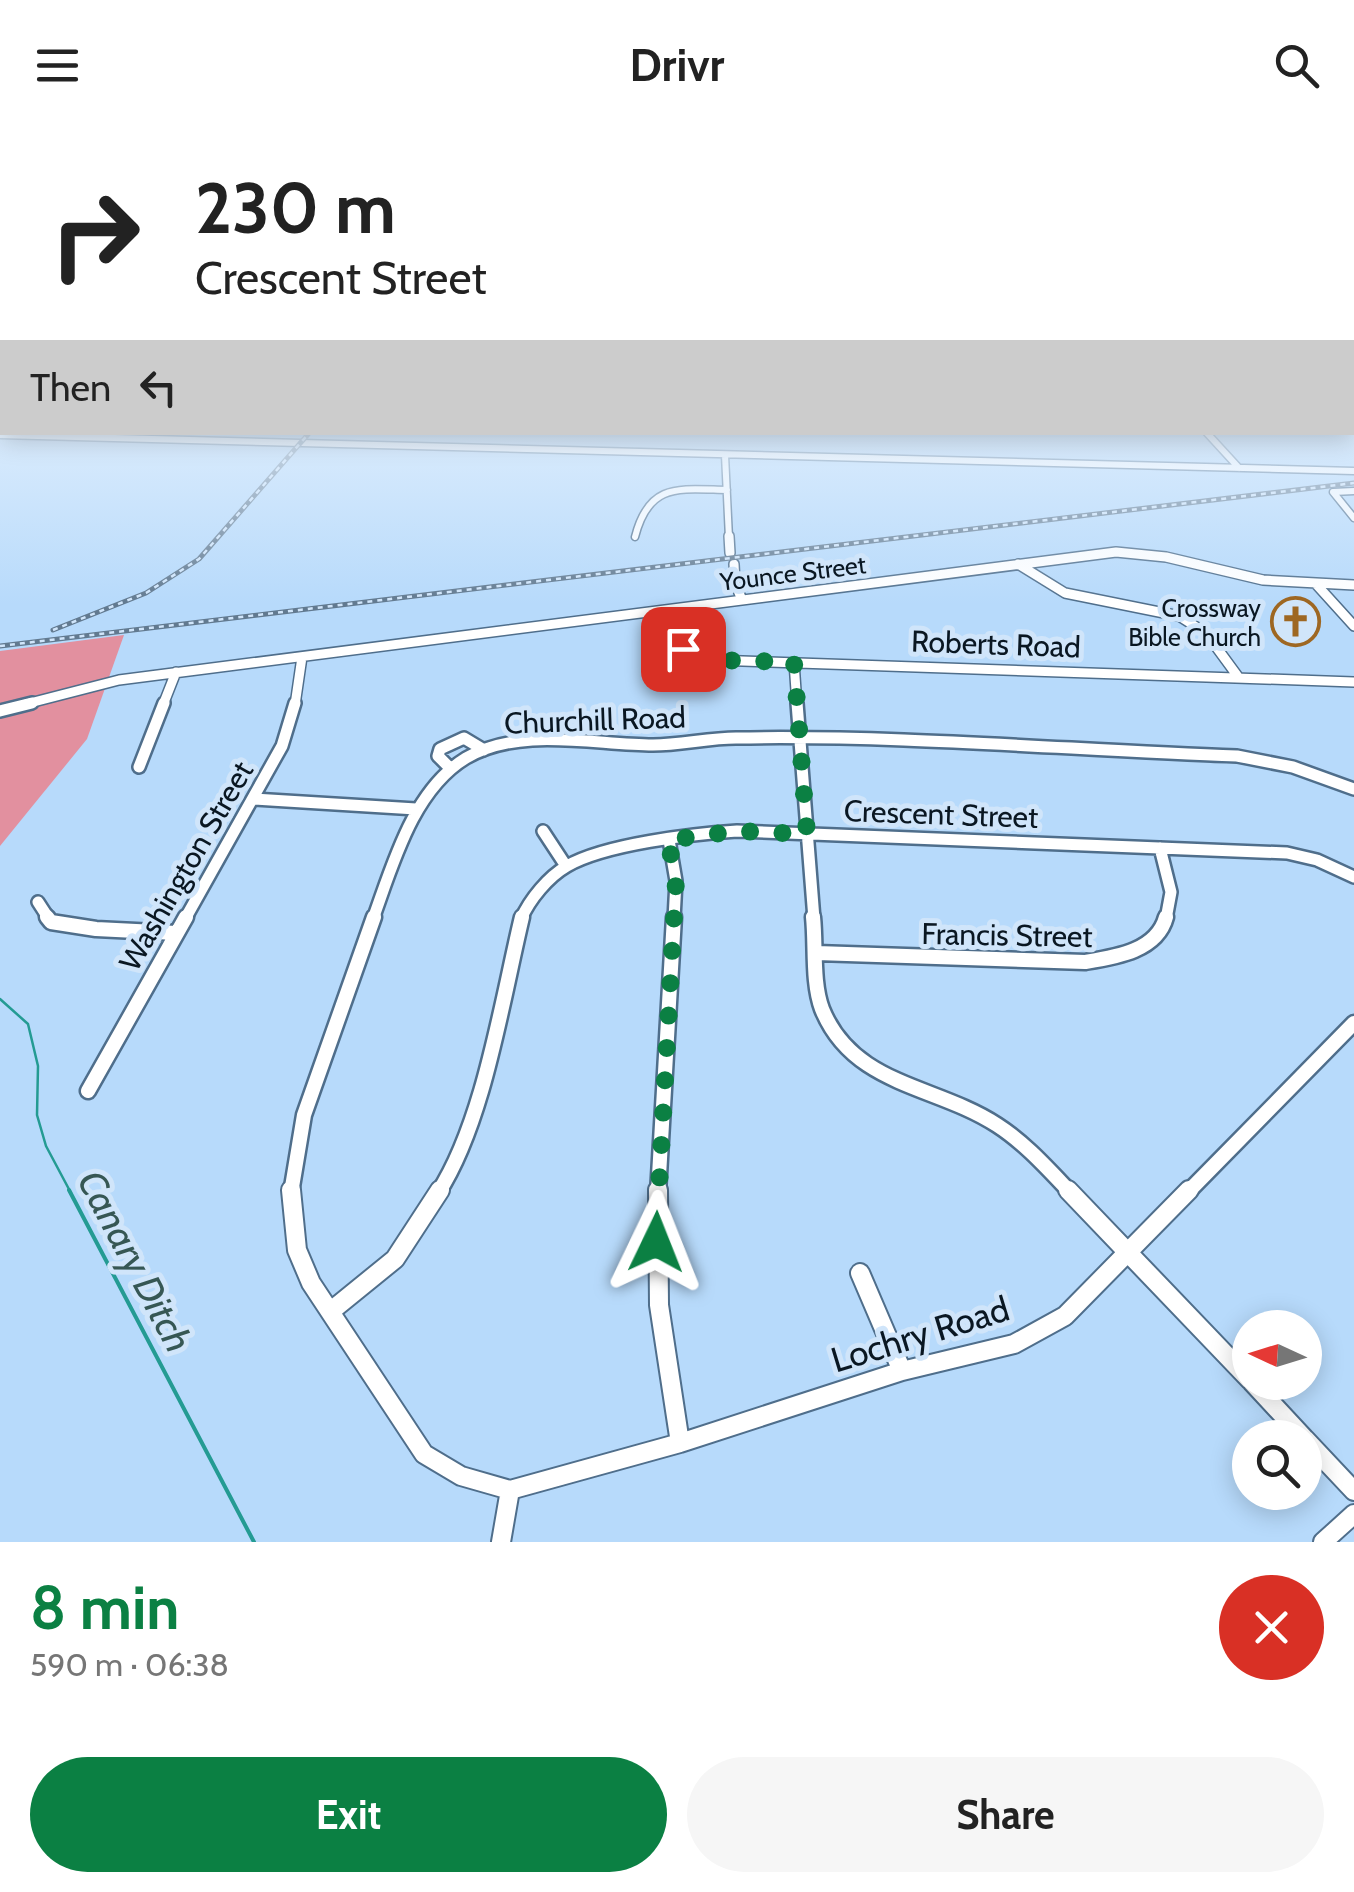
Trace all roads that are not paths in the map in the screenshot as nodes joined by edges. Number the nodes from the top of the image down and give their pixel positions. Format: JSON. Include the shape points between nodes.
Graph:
{"nodes":[{"id":1,"x":727,"y":473,"type":"edge"},
{"id":2,"x":727,"y":490,"type":"junction"},
{"id":3,"x":1354,"y":491,"type":"edge"},
{"id":4,"x":1354,"y":518,"type":"edge"},
{"id":5,"x":635,"y":537,"type":"dead end"},
{"id":6,"x":730,"y":553,"type":"dead end"},
{"id":7,"x":734,"y":564,"type":"dead end"},
{"id":8,"x":1018,"y":564,"type":"junction"},
{"id":9,"x":1316,"y":584,"type":"junction"},
{"id":10,"x":1354,"y":585,"type":"edge"},
{"id":11,"x":742,"y":600,"type":"junction"},
{"id":12,"x":662,"y":611,"type":"junction"},
{"id":13,"x":1354,"y":626,"type":"edge"},
{"id":14,"x":302,"y":657,"type":"junction"},
{"id":15,"x":794,"y":662,"type":"junction"},
{"id":16,"x":176,"y":672,"type":"junction"},
{"id":17,"x":1238,"y":678,"type":"junction"},
{"id":18,"x":1354,"y":682,"type":"edge"},
{"id":19,"x":0,"y":710,"type":"edge"},
{"id":20,"x":801,"y":740,"type":"junction"},
{"id":21,"x":484,"y":750,"type":"junction"},
{"id":22,"x":139,"y":767,"type":"dead end"},
{"id":23,"x":450,"y":768,"type":"junction"},
{"id":24,"x":1354,"y":789,"type":"edge"},
{"id":25,"x":252,"y":799,"type":"junction"},
{"id":26,"x":416,"y":809,"type":"junction"},
{"id":27,"x":543,"y":830,"type":"dead end"},
{"id":28,"x":807,"y":834,"type":"junction"},
{"id":29,"x":668,"y":840,"type":"junction"},
{"id":30,"x":1160,"y":848,"type":"junction"},
{"id":31,"x":566,"y":866,"type":"junction"},
{"id":32,"x":1354,"y":877,"type":"edge"},
{"id":33,"x":38,"y":902,"type":"dead end"},
{"id":34,"x":176,"y":933,"type":"junction"},
{"id":35,"x":817,"y":953,"type":"junction"},
{"id":36,"x":1354,"y":1023,"type":"edge"},
{"id":37,"x":88,"y":1091,"type":"dead end"},
{"id":38,"x":1130,"y":1252,"type":"junction"},
{"id":39,"x":860,"y":1273,"type":"dead end"},
{"id":40,"x":332,"y":1311,"type":"junction"},
{"id":41,"x":1232,"y":1361,"type":"edge"},
{"id":42,"x":902,"y":1371,"type":"junction"},
{"id":43,"x":1269,"y":1400,"type":"edge"},
{"id":44,"x":1287,"y":1420,"type":"edge"},
{"id":45,"x":680,"y":1443,"type":"junction"},
{"id":46,"x":1322,"y":1457,"type":"edge"},
{"id":47,"x":510,"y":1490,"type":"junction"},
{"id":48,"x":1354,"y":1491,"type":"edge"},
{"id":49,"x":1354,"y":1514,"type":"edge"},
{"id":50,"x":501,"y":1542,"type":"edge"},
{"id":51,"x":1323,"y":1542,"type":"edge"}],
"edges":[{"from":1,"to":2,"type":"street"},
{"from":2,"to":5,"type":"street","via":[[654,498],[640,511]]},
{"from":2,"to":6,"type":"street"},
{"from":3,"to":4,"type":"street","via":[[1333,492]]},
{"from":7,"to":11,"type":"street"},
{"from":8,"to":9,"type":"street","name":"Younce Street","via":[[1135,553],[1242,577]]},
{"from":8,"to":11,"type":"street","name":"Younce Street"},
{"from":8,"to":17,"type":"street","via":[[1042,584],[1080,600],[1195,625]]},
{"from":9,"to":10,"type":"street","name":"Younce Street"},
{"from":9,"to":13,"type":"street"},
{"from":11,"to":12,"type":"street","name":"Younce Street"},
{"from":12,"to":14,"type":"street","name":"Younce Street"},
{"from":12,"to":15,"type":"street","name":"Roberts Road","via":[[676,644],[690,654]]},
{"from":14,"to":16,"type":"street","name":"Younce Street"},
{"from":14,"to":25,"type":"street","name":"Washington Street","via":[[289,730]]},
{"from":15,"to":17,"type":"street","name":"Roberts Road"},
{"from":15,"to":20,"type":"street"},
{"from":16,"to":19,"type":"street","name":"Younce Street"},
{"from":16,"to":22,"type":"street"},
{"from":17,"to":18,"type":"street","name":"Roberts Road"},
{"from":20,"to":21,"type":"street","name":"Churchill Road","via":[[533,741]]},
{"from":20,"to":24,"type":"street","name":"Churchill Road","via":[[1237,756],[1293,766]]},
{"from":20,"to":28,"type":"street"},
{"from":21,"to":23,"type":"street","name":"Churchill Road"},
{"from":21,"to":23,"type":"street","via":[[464,738],[450,742],[438,756]]},
{"from":23,"to":26,"type":"street","name":"Churchill Road"},
{"from":25,"to":26,"type":"street"},
{"from":25,"to":34,"type":"street","name":"Washington Street"},
{"from":26,"to":40,"type":"street","name":"Churchill Road","via":[[293,1150],[289,1206],[298,1259]]},
{"from":27,"to":31,"type":"street"},
{"from":28,"to":29,"type":"street","name":"Crescent Street","via":[[737,831]]},
{"from":28,"to":30,"type":"street","name":"Crescent Street"},
{"from":28,"to":35,"type":"street"},
{"from":29,"to":31,"type":"street","name":"Crescent Street"},
{"from":29,"to":45,"type":"street","via":[[676,881],[656,1265]]},
{"from":30,"to":32,"type":"street","name":"Crescent Street","via":[[1287,854]]},
{"from":30,"to":35,"type":"street","name":"Francis Street","via":[[1172,893],[1168,912],[1158,934],[1130,955],[1067,966]]},
{"from":31,"to":40,"type":"street","name":"Crescent Street","via":[[522,914],[456,1165],[395,1259]]},
{"from":33,"to":34,"type":"street","via":[[51,922]]},
{"from":34,"to":37,"type":"street","name":"Washington Street"},
{"from":35,"to":38,"type":"street","via":[[820,1002],[852,1056],[891,1080],[995,1123]]},
{"from":36,"to":38,"type":"street","name":"Lochry Road"},
{"from":38,"to":41,"type":"street"},
{"from":38,"to":42,"type":"street","name":"Lochry Road","via":[[1065,1316],[1014,1344]]},
{"from":39,"to":42,"type":"street"},
{"from":40,"to":47,"type":"street","name":"Churchill Road","via":[[424,1454],[462,1476]]},
{"from":42,"to":45,"type":"street","name":"Lochry Road"},
{"from":43,"to":44,"type":"street"},
{"from":45,"to":47,"type":"street","name":"Lochry Road"},
{"from":46,"to":48,"type":"street"},
{"from":47,"to":50,"type":"street"},
{"from":49,"to":51,"type":"street"}]}
